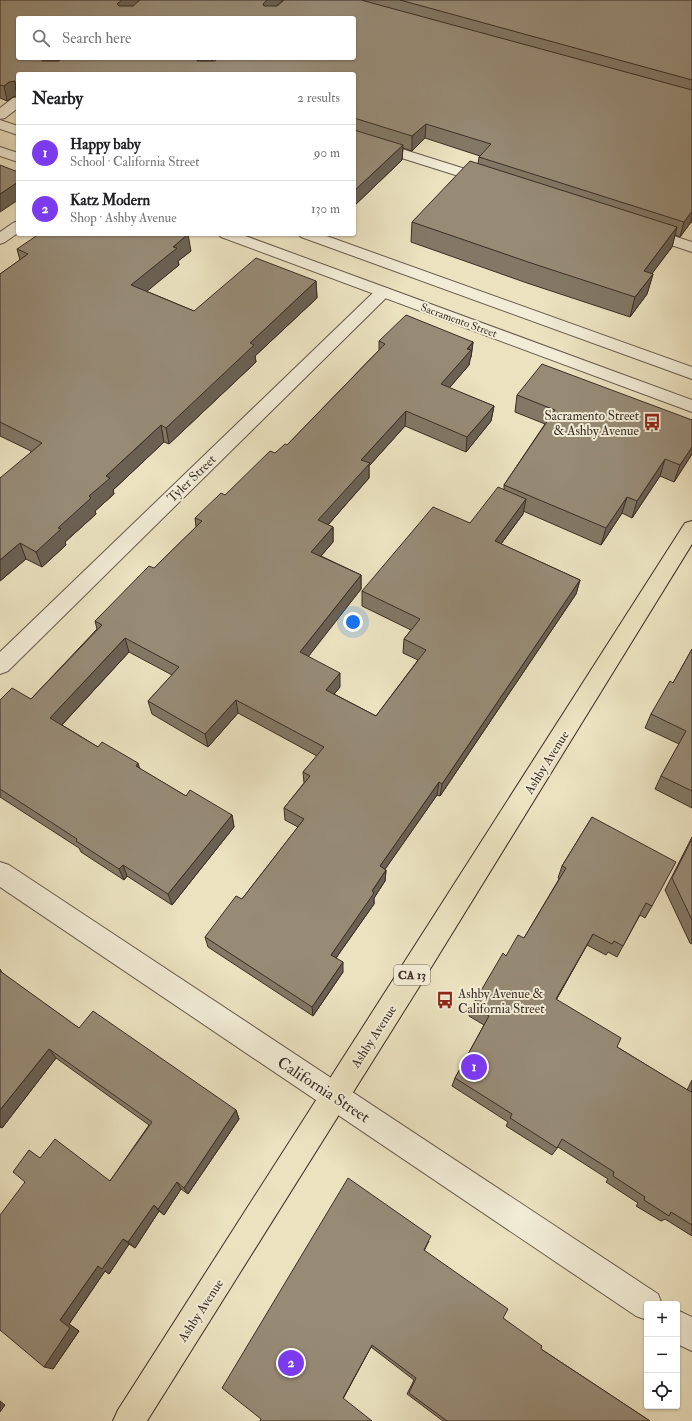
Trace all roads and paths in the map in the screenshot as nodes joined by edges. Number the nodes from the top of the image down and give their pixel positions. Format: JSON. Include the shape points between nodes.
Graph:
{"nodes":[{"id":1,"x":16,"y":103,"type":"edge"},
{"id":2,"x":0,"y":115,"type":"edge"},
{"id":3,"x":0,"y":124,"type":"edge"},
{"id":4,"x":16,"y":130,"type":"edge"},
{"id":5,"x":356,"y":139,"type":"edge"},
{"id":6,"x":0,"y":151,"type":"edge"},
{"id":7,"x":16,"y":157,"type":"edge"},
{"id":8,"x":504,"y":186,"type":"edge"},
{"id":9,"x":16,"y":227,"type":"edge"},
{"id":10,"x":632,"y":227,"type":"edge"},
{"id":11,"x":231,"y":236,"type":"edge"},
{"id":12,"x":312,"y":236,"type":"edge"},
{"id":13,"x":0,"y":239,"type":"edge"},
{"id":14,"x":692,"y":247,"type":"edge"},
{"id":15,"x":383,"y":292,"type":"junction"},
{"id":16,"x":692,"y":373,"type":"edge"},
{"id":17,"x":692,"y":406,"type":"edge"},
{"id":18,"x":692,"y":528,"type":"edge"},
{"id":19,"x":0,"y":665,"type":"edge"},
{"id":20,"x":0,"y":873,"type":"edge"},
{"id":21,"x":334,"y":1096,"type":"junction"},
{"id":22,"x":644,"y":1303,"type":"edge"},
{"id":23,"x":680,"y":1327,"type":"edge"},
{"id":24,"x":692,"y":1336,"type":"edge"},
{"id":25,"x":130,"y":1421,"type":"edge"}],
"edges":[{"from":1,"to":2,"type":"street"},
{"from":3,"to":4,"type":"street"},
{"from":5,"to":8,"type":"street"},
{"from":6,"to":7,"type":"street"},
{"from":9,"to":13,"type":"street"},
{"from":10,"to":14,"type":"street"},
{"from":11,"to":15,"type":"street","name":"Sacramento Street"},
{"from":12,"to":16,"type":"street"},
{"from":15,"to":17,"type":"street","name":"Sacramento Street"},
{"from":15,"to":19,"type":"street","name":"Tyler Street"},
{"from":18,"to":21,"type":"main road","name":"Ashby Avenue","number":"CA 13"},
{"from":20,"to":21,"type":"street","name":"California Street"},
{"from":21,"to":22,"type":"street","name":"California Street"},
{"from":21,"to":25,"type":"main road","name":"Ashby Avenue","number":"CA 13"},
{"from":23,"to":24,"type":"street"}]}
